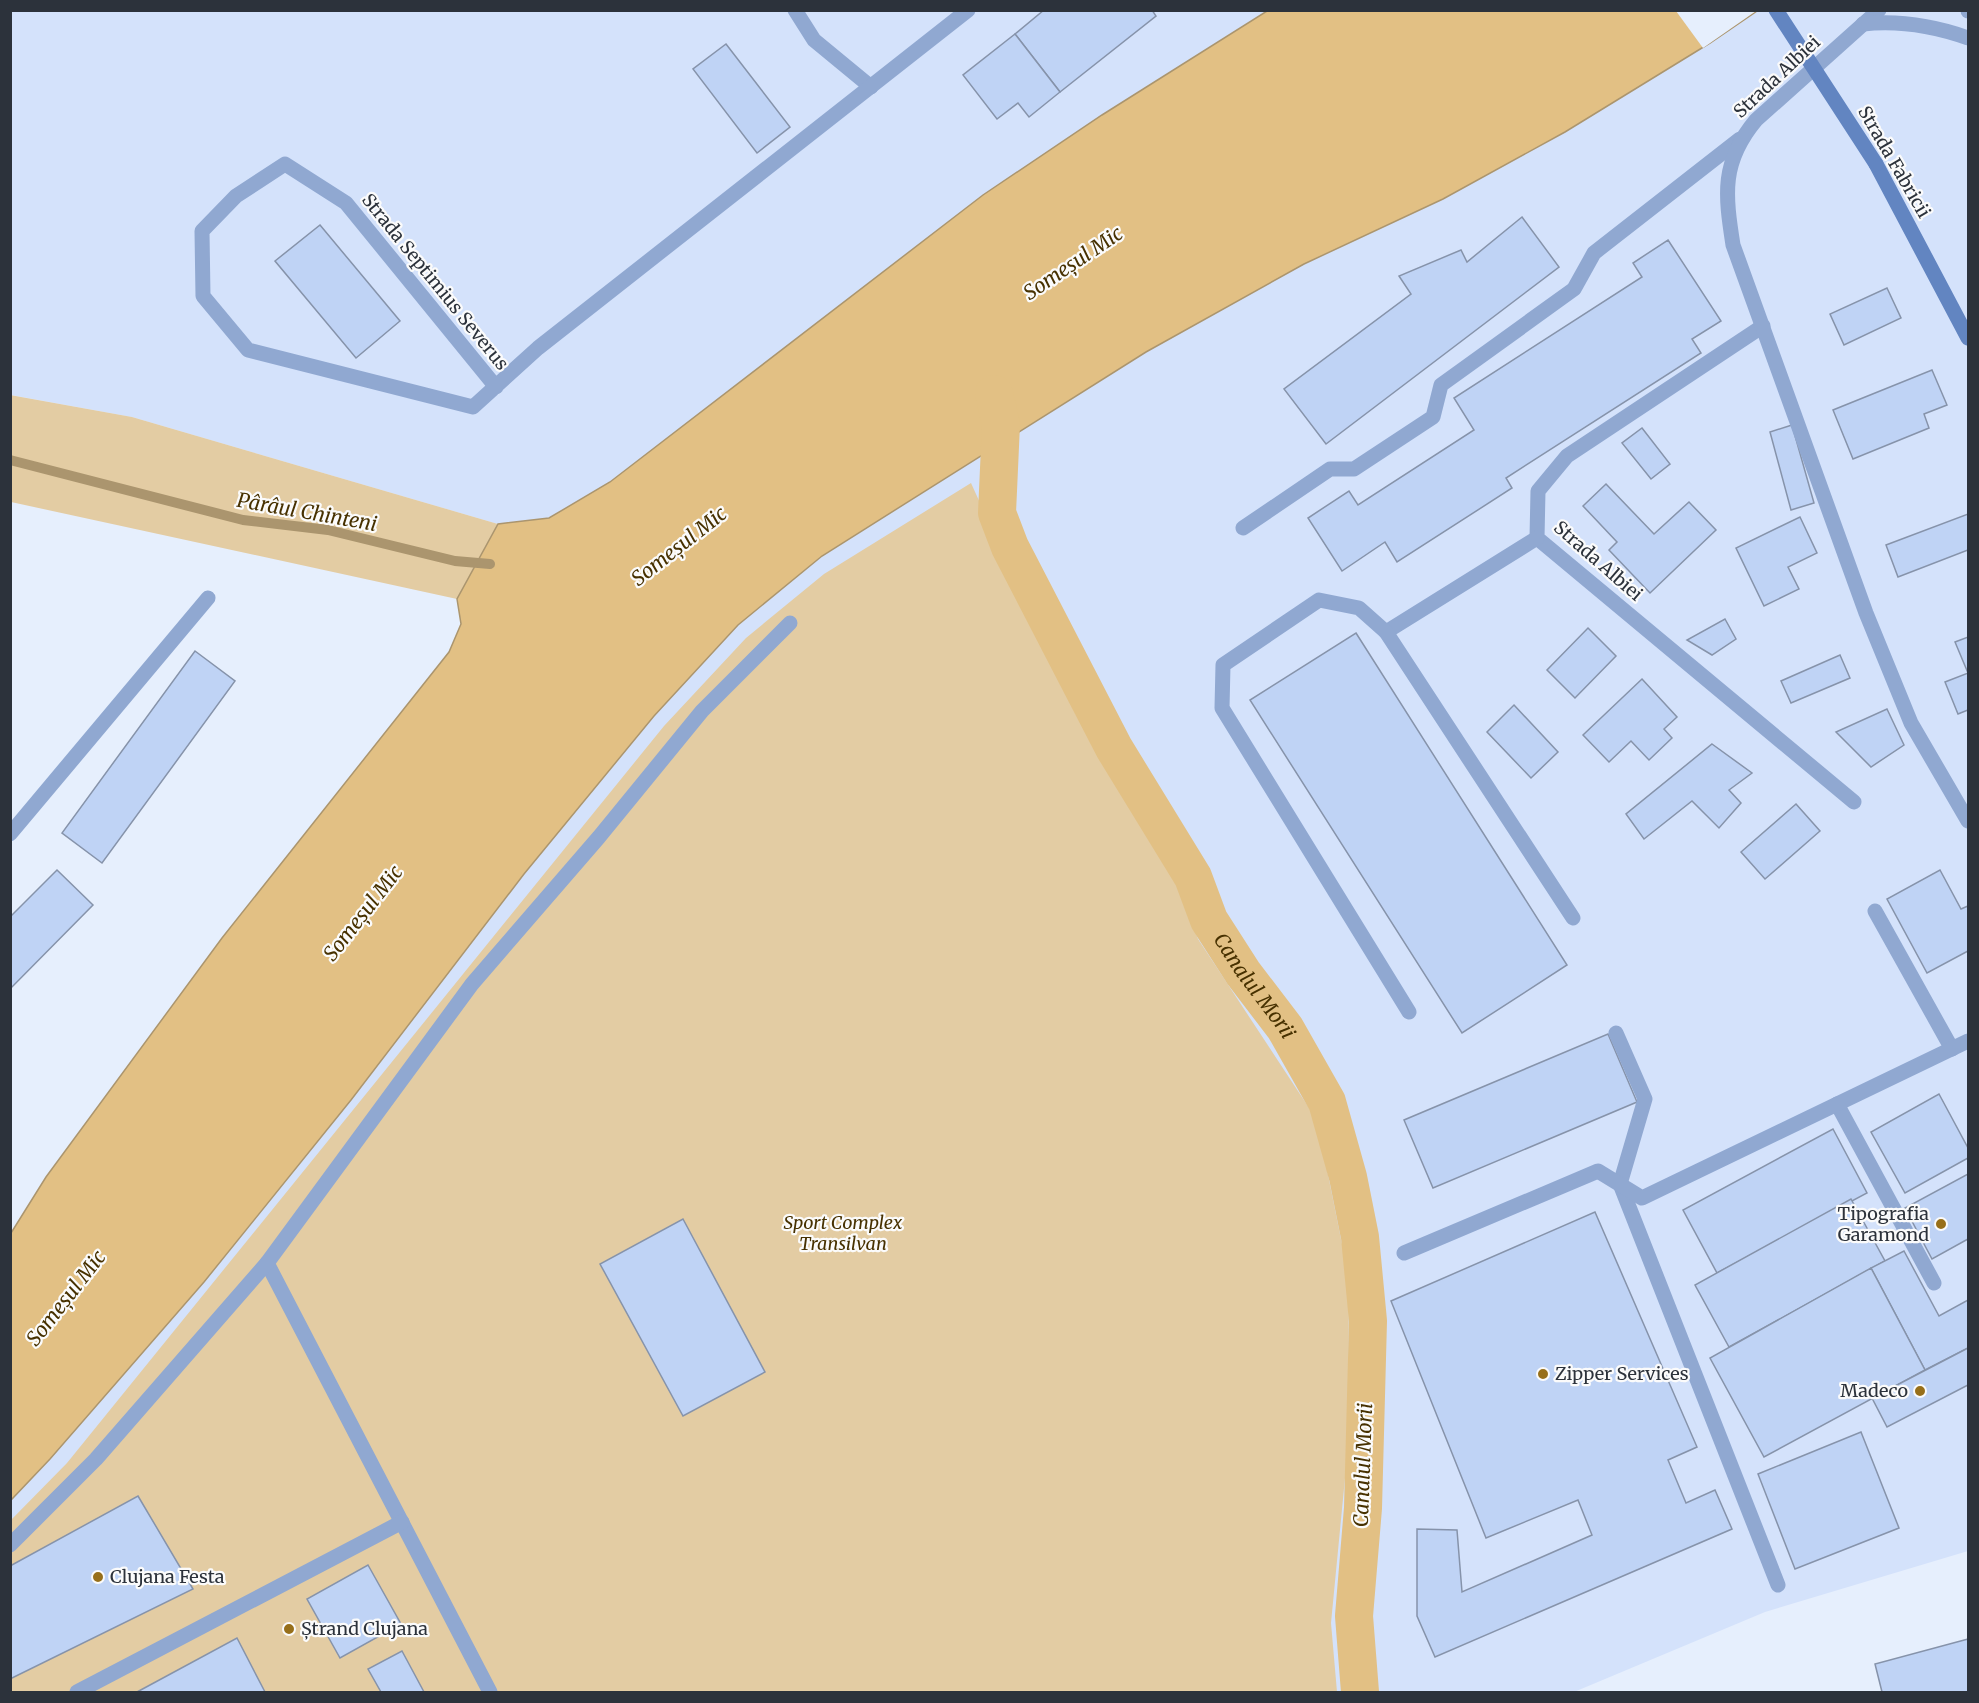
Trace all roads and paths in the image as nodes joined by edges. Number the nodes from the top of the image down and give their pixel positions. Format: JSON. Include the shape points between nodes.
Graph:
{"nodes":[{"id":1,"x":795,"y":10,"type":"edge"},
{"id":2,"x":968,"y":10,"type":"edge"},
{"id":3,"x":1776,"y":10,"type":"edge"},
{"id":4,"x":1879,"y":10,"type":"edge"},
{"id":5,"x":1863,"y":24,"type":"junction"},
{"id":6,"x":1968,"y":38,"type":"edge"},
{"id":7,"x":870,"y":87,"type":"junction"},
{"id":8,"x":1740,"y":139,"type":"junction"},
{"id":9,"x":1763,"y":326,"type":"junction"},
{"id":10,"x":1968,"y":338,"type":"edge"},
{"id":11,"x":496,"y":387,"type":"junction"},
{"id":12,"x":1243,"y":528,"type":"dead end"},
{"id":13,"x":1538,"y":538,"type":"junction"},
{"id":14,"x":208,"y":598,"type":"dead end"},
{"id":15,"x":790,"y":623,"type":"dead end"},
{"id":16,"x":1386,"y":632,"type":"junction"},
{"id":17,"x":1854,"y":802,"type":"dead end"},
{"id":18,"x":1968,"y":821,"type":"edge"},
{"id":19,"x":10,"y":834,"type":"edge"},
{"id":20,"x":1875,"y":911,"type":"dead end"},
{"id":21,"x":1573,"y":918,"type":"dead end"},
{"id":22,"x":1409,"y":1012,"type":"dead end"},
{"id":23,"x":1616,"y":1033,"type":"dead end"},
{"id":24,"x":1968,"y":1041,"type":"edge"},
{"id":25,"x":1952,"y":1049,"type":"junction"},
{"id":26,"x":1837,"y":1104,"type":"junction"},
{"id":27,"x":1620,"y":1184,"type":"junction"},
{"id":28,"x":1404,"y":1253,"type":"dead end"},
{"id":29,"x":267,"y":1263,"type":"junction"},
{"id":30,"x":1934,"y":1283,"type":"dead end"},
{"id":31,"x":402,"y":1522,"type":"junction"},
{"id":32,"x":10,"y":1545,"type":"edge"},
{"id":33,"x":1778,"y":1585,"type":"dead end"},
{"id":34,"x":77,"y":1692,"type":"edge"},
{"id":35,"x":490,"y":1692,"type":"edge"}],
"edges":[{"from":1,"to":7,"type":"street","via":[[814,40]]},
{"from":2,"to":7,"type":"street","name":"Strada Septimius Severus"},
{"from":3,"to":10,"type":"main road","name":"Strada Fabricii","bridge":true,"via":[[1876,164]]},
{"from":4,"to":5,"type":"street","name":"Strada Albiei"},
{"from":5,"to":6,"type":"street","via":[[1892,21]]},
{"from":5,"to":8,"type":"street","name":"Strada Albiei"},
{"from":7,"to":11,"type":"street","name":"Strada Septimius Severus","via":[[538,348]]},
{"from":8,"to":9,"type":"street","name":"Strada Albiei","via":[[1730,162],[1726,199],[1733,245]]},
{"from":8,"to":12,"type":"street","via":[[1594,253],[1574,289],[1441,385],[1433,417],[1354,469],[1330,469]]},
{"from":9,"to":13,"type":"street","name":"Strada Albiei","via":[[1567,456],[1539,491]]},
{"from":9,"to":18,"type":"street","name":"Strada Albiei","via":[[1866,613],[1911,723]]},
{"from":11,"to":11,"type":"street","name":"Strada Septimius Severus","via":[[473,408],[248,350],[203,296],[202,231],[236,196],[285,164],[346,203]]},
{"from":13,"to":16,"type":"street"},
{"from":13,"to":17,"type":"street","name":"Strada Albiei"},
{"from":14,"to":19,"type":"street"},
{"from":15,"to":29,"type":"street","via":[[702,711],[472,984]]},
{"from":16,"to":21,"type":"street"},
{"from":16,"to":22,"type":"street","via":[[1359,608],[1319,600],[1223,665],[1222,708]]},
{"from":20,"to":25,"type":"street"},
{"from":23,"to":27,"type":"street","via":[[1645,1099]]},
{"from":24,"to":25,"type":"street"},
{"from":25,"to":26,"type":"street"},
{"from":26,"to":27,"type":"street","via":[[1642,1198]]},
{"from":26,"to":30,"type":"street"},
{"from":27,"to":28,"type":"street","via":[[1599,1171]]},
{"from":27,"to":33,"type":"street"},
{"from":29,"to":31,"type":"street"},
{"from":29,"to":32,"type":"street","via":[[96,1459]]},
{"from":31,"to":34,"type":"street"},
{"from":31,"to":35,"type":"street"}]}
